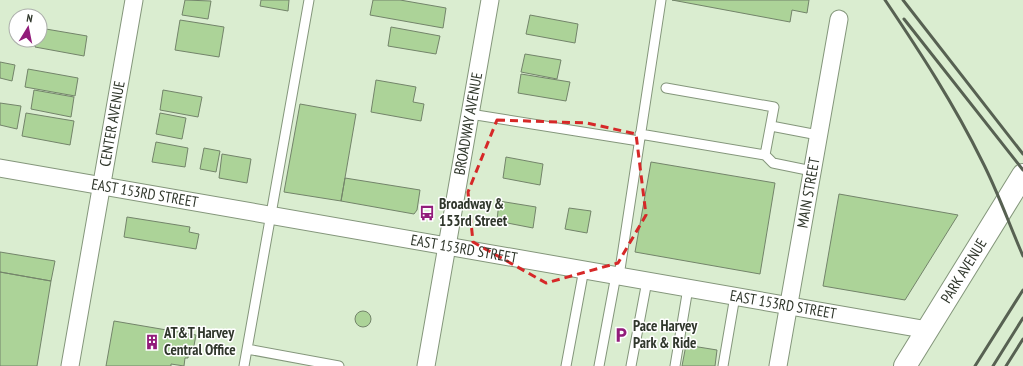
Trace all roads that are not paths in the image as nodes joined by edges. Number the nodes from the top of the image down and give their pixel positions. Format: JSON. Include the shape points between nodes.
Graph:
{"nodes":[{"id":1,"x":134,"y":0,"type":"edge"},
{"id":2,"x":309,"y":0,"type":"edge"},
{"id":3,"x":490,"y":0,"type":"edge"},
{"id":4,"x":661,"y":0,"type":"edge"},
{"id":5,"x":839,"y":19,"type":"dead end"},
{"id":6,"x":666,"y":88,"type":"dead end"},
{"id":7,"x":470,"y":114,"type":"junction"},
{"id":8,"x":771,"y":126,"type":"junction"},
{"id":9,"x":818,"y":135,"type":"junction"},
{"id":10,"x":640,"y":138,"type":"junction"},
{"id":11,"x":765,"y":155,"type":"junction"},
{"id":12,"x":0,"y":168,"type":"edge"},
{"id":13,"x":812,"y":171,"type":"junction"},
{"id":14,"x":1023,"y":175,"type":"edge"},
{"id":15,"x":102,"y":186,"type":"junction"},
{"id":16,"x":270,"y":215,"type":"junction"},
{"id":17,"x":448,"y":246,"type":"junction"},
{"id":18,"x":584,"y":269,"type":"junction"},
{"id":19,"x":617,"y":275,"type":"junction"},
{"id":20,"x":646,"y":280,"type":"junction"},
{"id":21,"x":688,"y":288,"type":"junction"},
{"id":22,"x":735,"y":296,"type":"junction"},
{"id":23,"x":789,"y":305,"type":"junction"},
{"id":24,"x":928,"y":330,"type":"junction"},
{"id":25,"x":247,"y":349,"type":"junction"},
{"id":26,"x":70,"y":366,"type":"edge"},
{"id":27,"x":244,"y":366,"type":"edge"},
{"id":28,"x":339,"y":366,"type":"edge"},
{"id":29,"x":426,"y":366,"type":"edge"},
{"id":30,"x":566,"y":366,"type":"edge"},
{"id":31,"x":599,"y":366,"type":"edge"},
{"id":32,"x":632,"y":366,"type":"edge"},
{"id":33,"x":675,"y":366,"type":"edge"},
{"id":34,"x":723,"y":366,"type":"edge"},
{"id":35,"x":778,"y":366,"type":"edge"},
{"id":36,"x":905,"y":366,"type":"edge"}],
"edges":[{"from":1,"to":15,"type":"street","name":"CENTER AVENUE"},
{"from":2,"to":16,"type":"lane"},
{"from":3,"to":7,"type":"street","name":"BROADWAY AVENUE"},
{"from":4,"to":10,"type":"lane"},
{"from":5,"to":9,"type":"street","name":"MAIN STREET"},
{"from":6,"to":8,"type":"lane","via":[[774,107]]},
{"from":7,"to":10,"type":"lane"},
{"from":7,"to":17,"type":"street","name":"BROADWAY AVENUE"},
{"from":8,"to":9,"type":"lane"},
{"from":8,"to":11,"type":"lane"},
{"from":9,"to":13,"type":"street","name":"MAIN STREET"},
{"from":10,"to":11,"type":"lane"},
{"from":10,"to":19,"type":"lane"},
{"from":11,"to":13,"type":"lane","via":[[773,163]]},
{"from":12,"to":15,"type":"street","name":"EAST 153RD STREET"},
{"from":13,"to":23,"type":"street","name":"MAIN STREET"},
{"from":14,"to":24,"type":"street","name":"PARK AVENUE"},
{"from":15,"to":16,"type":"street","name":"EAST 153RD STREET"},
{"from":15,"to":26,"type":"street","name":"CENTER AVENUE"},
{"from":16,"to":17,"type":"street","name":"EAST 153RD STREET"},
{"from":16,"to":25,"type":"lane"},
{"from":17,"to":18,"type":"street","name":"EAST 153RD STREET"},
{"from":17,"to":29,"type":"street","name":"BROADWAY AVENUE"},
{"from":18,"to":19,"type":"street","name":"EAST 153RD STREET"},
{"from":18,"to":30,"type":"lane"},
{"from":19,"to":20,"type":"street","name":"EAST 153RD STREET"},
{"from":19,"to":31,"type":"lane"},
{"from":20,"to":21,"type":"street","name":"EAST 153RD STREET"},
{"from":20,"to":32,"type":"lane"},
{"from":21,"to":22,"type":"street","name":"EAST 153RD STREET"},
{"from":21,"to":33,"type":"lane"},
{"from":22,"to":23,"type":"street","name":"EAST 153RD STREET"},
{"from":22,"to":34,"type":"lane"},
{"from":23,"to":24,"type":"street","name":"EAST 153RD STREET"},
{"from":23,"to":35,"type":"street","name":"MAIN STREET"},
{"from":24,"to":36,"type":"street","name":"PARK AVENUE"},
{"from":25,"to":27,"type":"lane"},
{"from":25,"to":28,"type":"lane"}]}
